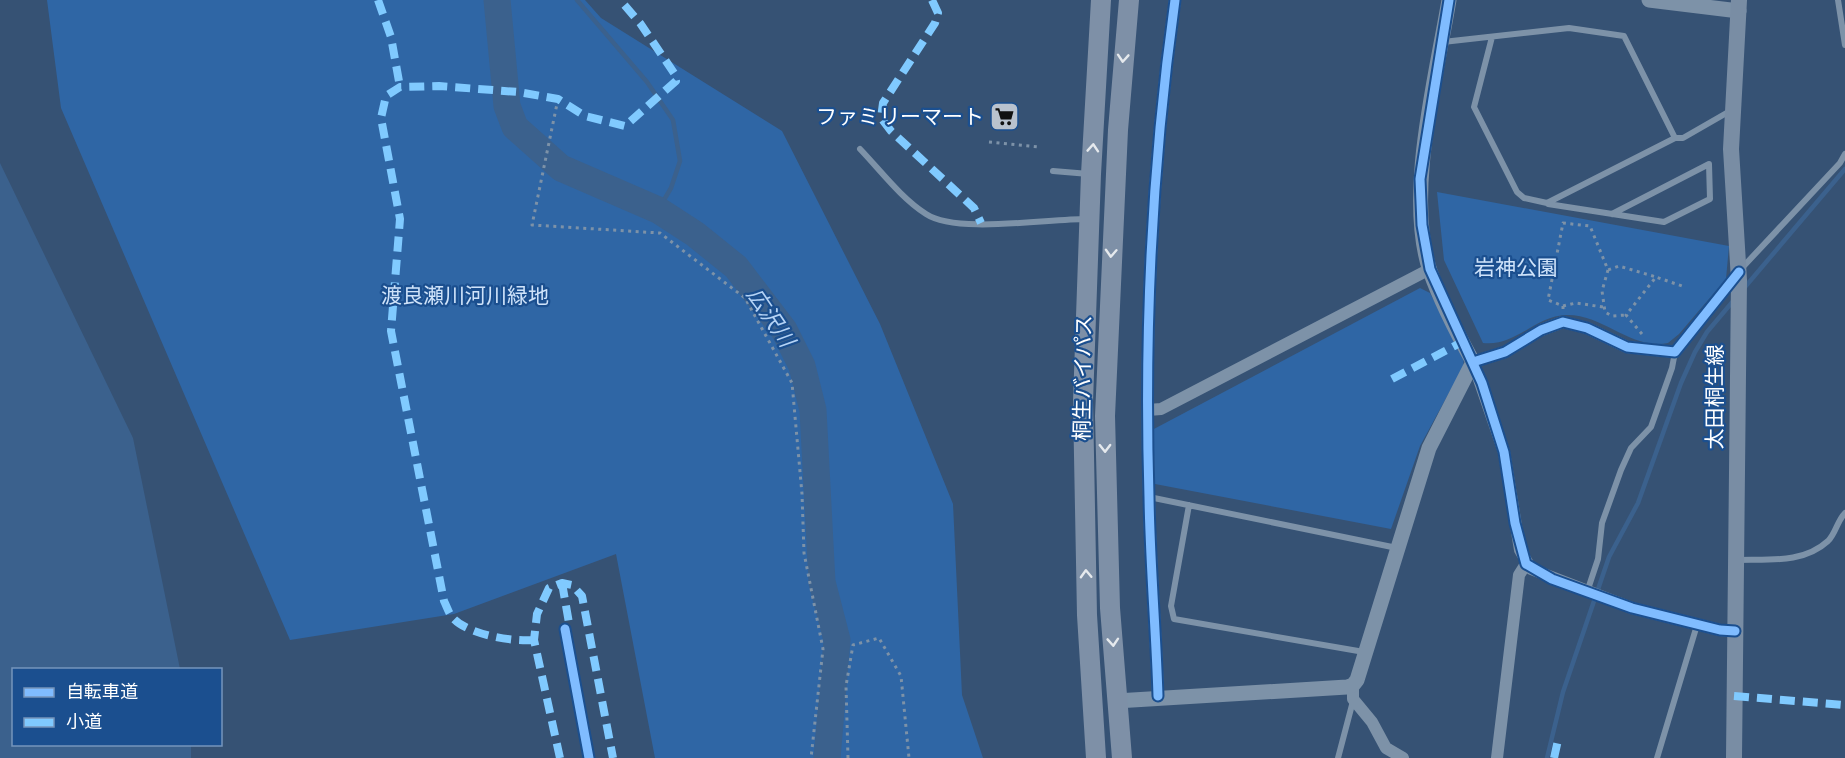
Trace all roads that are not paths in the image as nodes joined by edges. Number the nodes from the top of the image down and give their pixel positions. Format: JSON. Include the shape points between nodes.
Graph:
{"nodes":[{"id":1,"x":1101,"y":0,"type":"edge"},
{"id":2,"x":1129,"y":0,"type":"edge"},
{"id":3,"x":1176,"y":0,"type":"edge"},
{"id":4,"x":1449,"y":0,"type":"edge"},
{"id":5,"x":1648,"y":0,"type":"edge"},
{"id":6,"x":1838,"y":0,"type":"edge"},
{"id":7,"x":1739,"y":5,"type":"edge"},
{"id":8,"x":1492,"y":37,"type":"junction"},
{"id":9,"x":1442,"y":42,"type":"junction"},
{"id":10,"x":1845,"y":45,"type":"edge"},
{"id":11,"x":1732,"y":110,"type":"junction"},
{"id":12,"x":1675,"y":138,"type":"junction"},
{"id":13,"x":860,"y":149,"type":"dead end"},
{"id":14,"x":1845,"y":154,"type":"edge"},
{"id":15,"x":1053,"y":171,"type":"dead end"},
{"id":16,"x":1091,"y":174,"type":"junction"},
{"id":17,"x":1547,"y":203,"type":"junction"},
{"id":18,"x":1612,"y":214,"type":"junction"},
{"id":19,"x":1089,"y":219,"type":"junction"},
{"id":20,"x":1430,"y":270,"type":"junction"},
{"id":21,"x":1739,"y":276,"type":"junction"},
{"id":22,"x":1675,"y":352,"type":"junction"},
{"id":23,"x":1473,"y":362,"type":"junction"},
{"id":24,"x":1148,"y":410,"type":"junction"},
{"id":25,"x":1149,"y":497,"type":"junction"},
{"id":26,"x":1189,"y":505,"type":"junction"},
{"id":27,"x":1845,"y":513,"type":"edge"},
{"id":28,"x":1397,"y":548,"type":"junction"},
{"id":29,"x":1736,"y":560,"type":"junction"},
{"id":30,"x":1526,"y":564,"type":"junction"},
{"id":31,"x":1594,"y":595,"type":"junction"},
{"id":32,"x":1697,"y":625,"type":"junction"},
{"id":33,"x":1735,"y":631,"type":"junction"},
{"id":34,"x":1366,"y":652,"type":"junction"},
{"id":35,"x":1353,"y":692,"type":"junction"},
{"id":36,"x":1158,"y":696,"type":"junction"},
{"id":37,"x":1116,"y":701,"type":"junction"},
{"id":38,"x":1096,"y":758,"type":"edge"},
{"id":39,"x":1122,"y":758,"type":"edge"},
{"id":40,"x":1338,"y":758,"type":"edge"},
{"id":41,"x":1403,"y":758,"type":"edge"},
{"id":42,"x":1497,"y":758,"type":"edge"},
{"id":43,"x":1657,"y":758,"type":"edge"},
{"id":44,"x":1734,"y":758,"type":"edge"}],
"edges":[{"from":16,"to":1,"type":"highway","name":"桐生バイパス","one_way":true},
{"from":2,"to":37,"type":"highway","name":"桐生バイパス","one_way":true,"via":[[1118,130],[1105,405],[1106,513]]},
{"from":3,"to":24,"type":"street","via":[[1152,255]]},
{"from":4,"to":9,"type":"street"},
{"from":5,"to":7,"type":"street"},
{"from":6,"to":10,"type":"lane"},
{"from":7,"to":11,"type":"main road","name":"太田桐生線"},
{"from":8,"to":9,"type":"lane"},
{"from":8,"to":12,"type":"lane","via":[[1569,28],[1624,36]]},
{"from":8,"to":17,"type":"lane","via":[[1474,107],[1516,192]]},
{"from":9,"to":20,"type":"street","via":[[1420,179],[1422,225]]},
{"from":11,"to":12,"type":"lane","via":[[1683,138]]},
{"from":11,"to":21,"type":"main road","name":"太田桐生線"},
{"from":12,"to":17,"type":"lane"},
{"from":13,"to":19,"type":"lane","via":[[915,205],[943,223],[968,226]]},
{"from":14,"to":21,"type":"lane"},
{"from":15,"to":16,"type":"lane"},
{"from":16,"to":19,"type":"highway","name":"桐生バイパス"},
{"from":17,"to":18,"type":"lane"},
{"from":18,"to":18,"type":"lane","via":[[1664,222],[1710,199],[1709,164]]},
{"from":38,"to":19,"type":"highway","name":"桐生バイパス","one_way":true,"via":[[1082,470]]},
{"from":20,"to":23,"type":"street"},
{"from":20,"to":24,"type":"street","via":[[1161,409]]},
{"from":21,"to":22,"type":"street"},
{"from":21,"to":29,"type":"main road","name":"太田桐生線"},
{"from":22,"to":23,"type":"street","via":[[1627,347],[1581,325],[1563,322],[1541,330],[1505,352]]},
{"from":22,"to":31,"type":"lane","via":[[1652,427],[1631,448],[1602,523]]},
{"from":23,"to":28,"type":"street","via":[[1429,448]]},
{"from":23,"to":30,"type":"street","via":[[1504,452]]},
{"from":24,"to":25,"type":"street"},
{"from":25,"to":26,"type":"lane"},
{"from":25,"to":36,"type":"street"},
{"from":26,"to":28,"type":"lane"},
{"from":26,"to":34,"type":"lane","via":[[1171,606],[1174,619]]},
{"from":27,"to":29,"type":"lane","via":[[1829,540],[1803,556]]},
{"from":28,"to":34,"type":"street"},
{"from":29,"to":33,"type":"main road","name":"太田桐生線"},
{"from":30,"to":31,"type":"street"},
{"from":30,"to":42,"type":"street","via":[[1519,575]]},
{"from":31,"to":32,"type":"street"},
{"from":32,"to":33,"type":"street"},
{"from":32,"to":43,"type":"lane"},
{"from":33,"to":44,"type":"main road","name":"太田桐生線"},
{"from":34,"to":35,"type":"street"},
{"from":35,"to":36,"type":"street"},
{"from":35,"to":40,"type":"lane"},
{"from":35,"to":41,"type":"street","via":[[1386,748]]},
{"from":36,"to":37,"type":"street"},
{"from":37,"to":39,"type":"highway","name":"桐生バイパス"}]}
